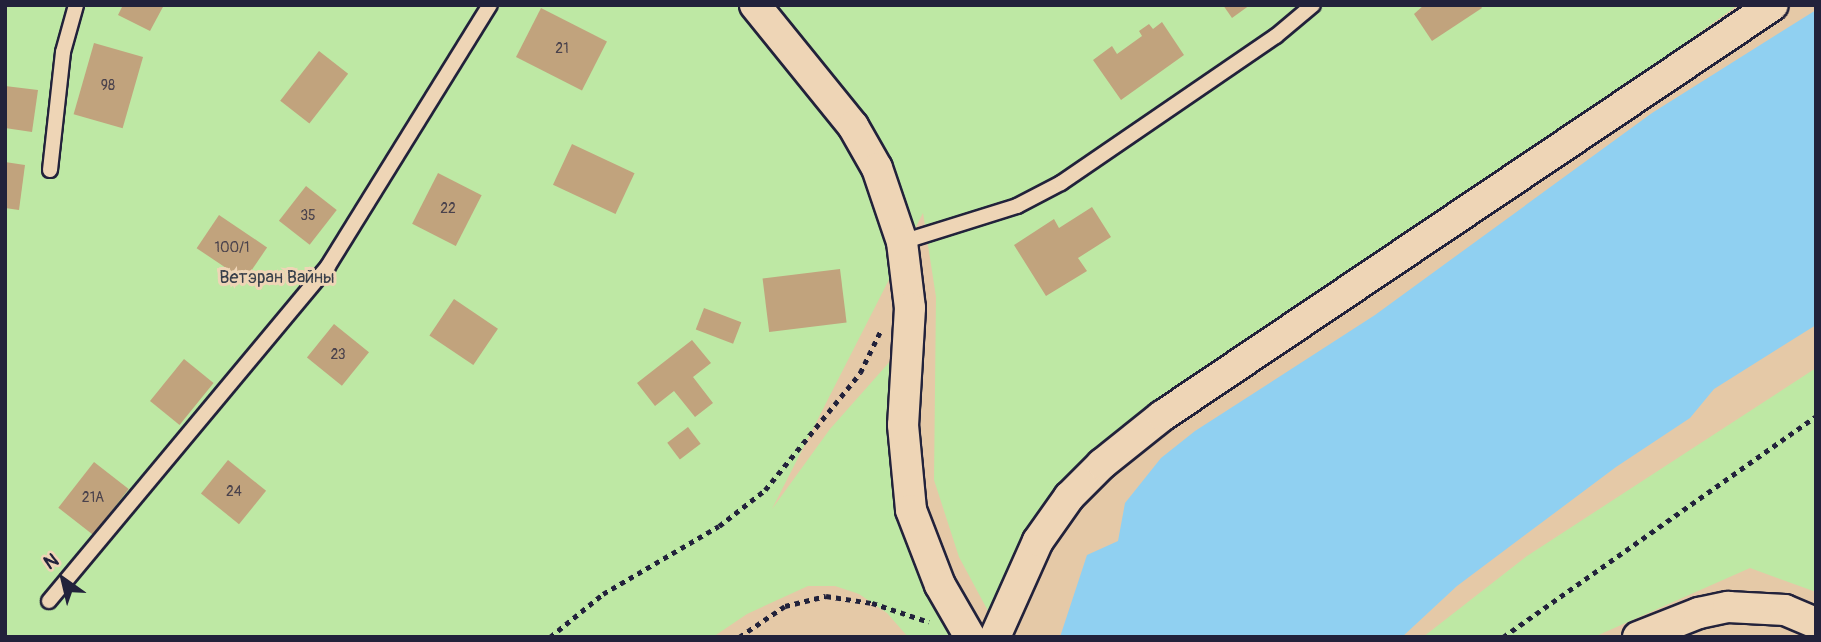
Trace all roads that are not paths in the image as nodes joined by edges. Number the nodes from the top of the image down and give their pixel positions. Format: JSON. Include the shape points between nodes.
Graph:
{"nodes":[{"id":1,"x":76,"y":5,"type":"edge"},
{"id":2,"x":490,"y":5,"type":"edge"},
{"id":3,"x":755,"y":5,"type":"edge"},
{"id":4,"x":1312,"y":5,"type":"edge"},
{"id":5,"x":1773,"y":5,"type":"edge"},
{"id":6,"x":50,"y":170,"type":"dead end"},
{"id":7,"x":902,"y":242,"type":"junction"},
{"id":8,"x":49,"y":601,"type":"dead end"},
{"id":9,"x":1816,"y":623,"type":"edge"},
{"id":10,"x":970,"y":636,"type":"edge"},
{"id":11,"x":995,"y":637,"type":"edge"},
{"id":12,"x":1638,"y":637,"type":"edge"}],
"edges":[{"from":1,"to":6,"type":"lane","via":[[63,52]]},
{"from":2,"to":8,"type":"lane","via":[[328,266]]},
{"from":3,"to":7,"type":"street","via":[[853,126],[877,168]]},
{"from":4,"to":7,"type":"lane","via":[[1276,36],[1062,183],[1017,206]]},
{"from":5,"to":11,"type":"street","via":[[1162,416],[1102,464],[1069,497],[1038,541]]},
{"from":7,"to":10,"type":"street","via":[[910,297],[904,425],[911,510],[940,585]]},
{"from":9,"to":12,"type":"street","via":[[1786,610],[1728,607]]}]}
